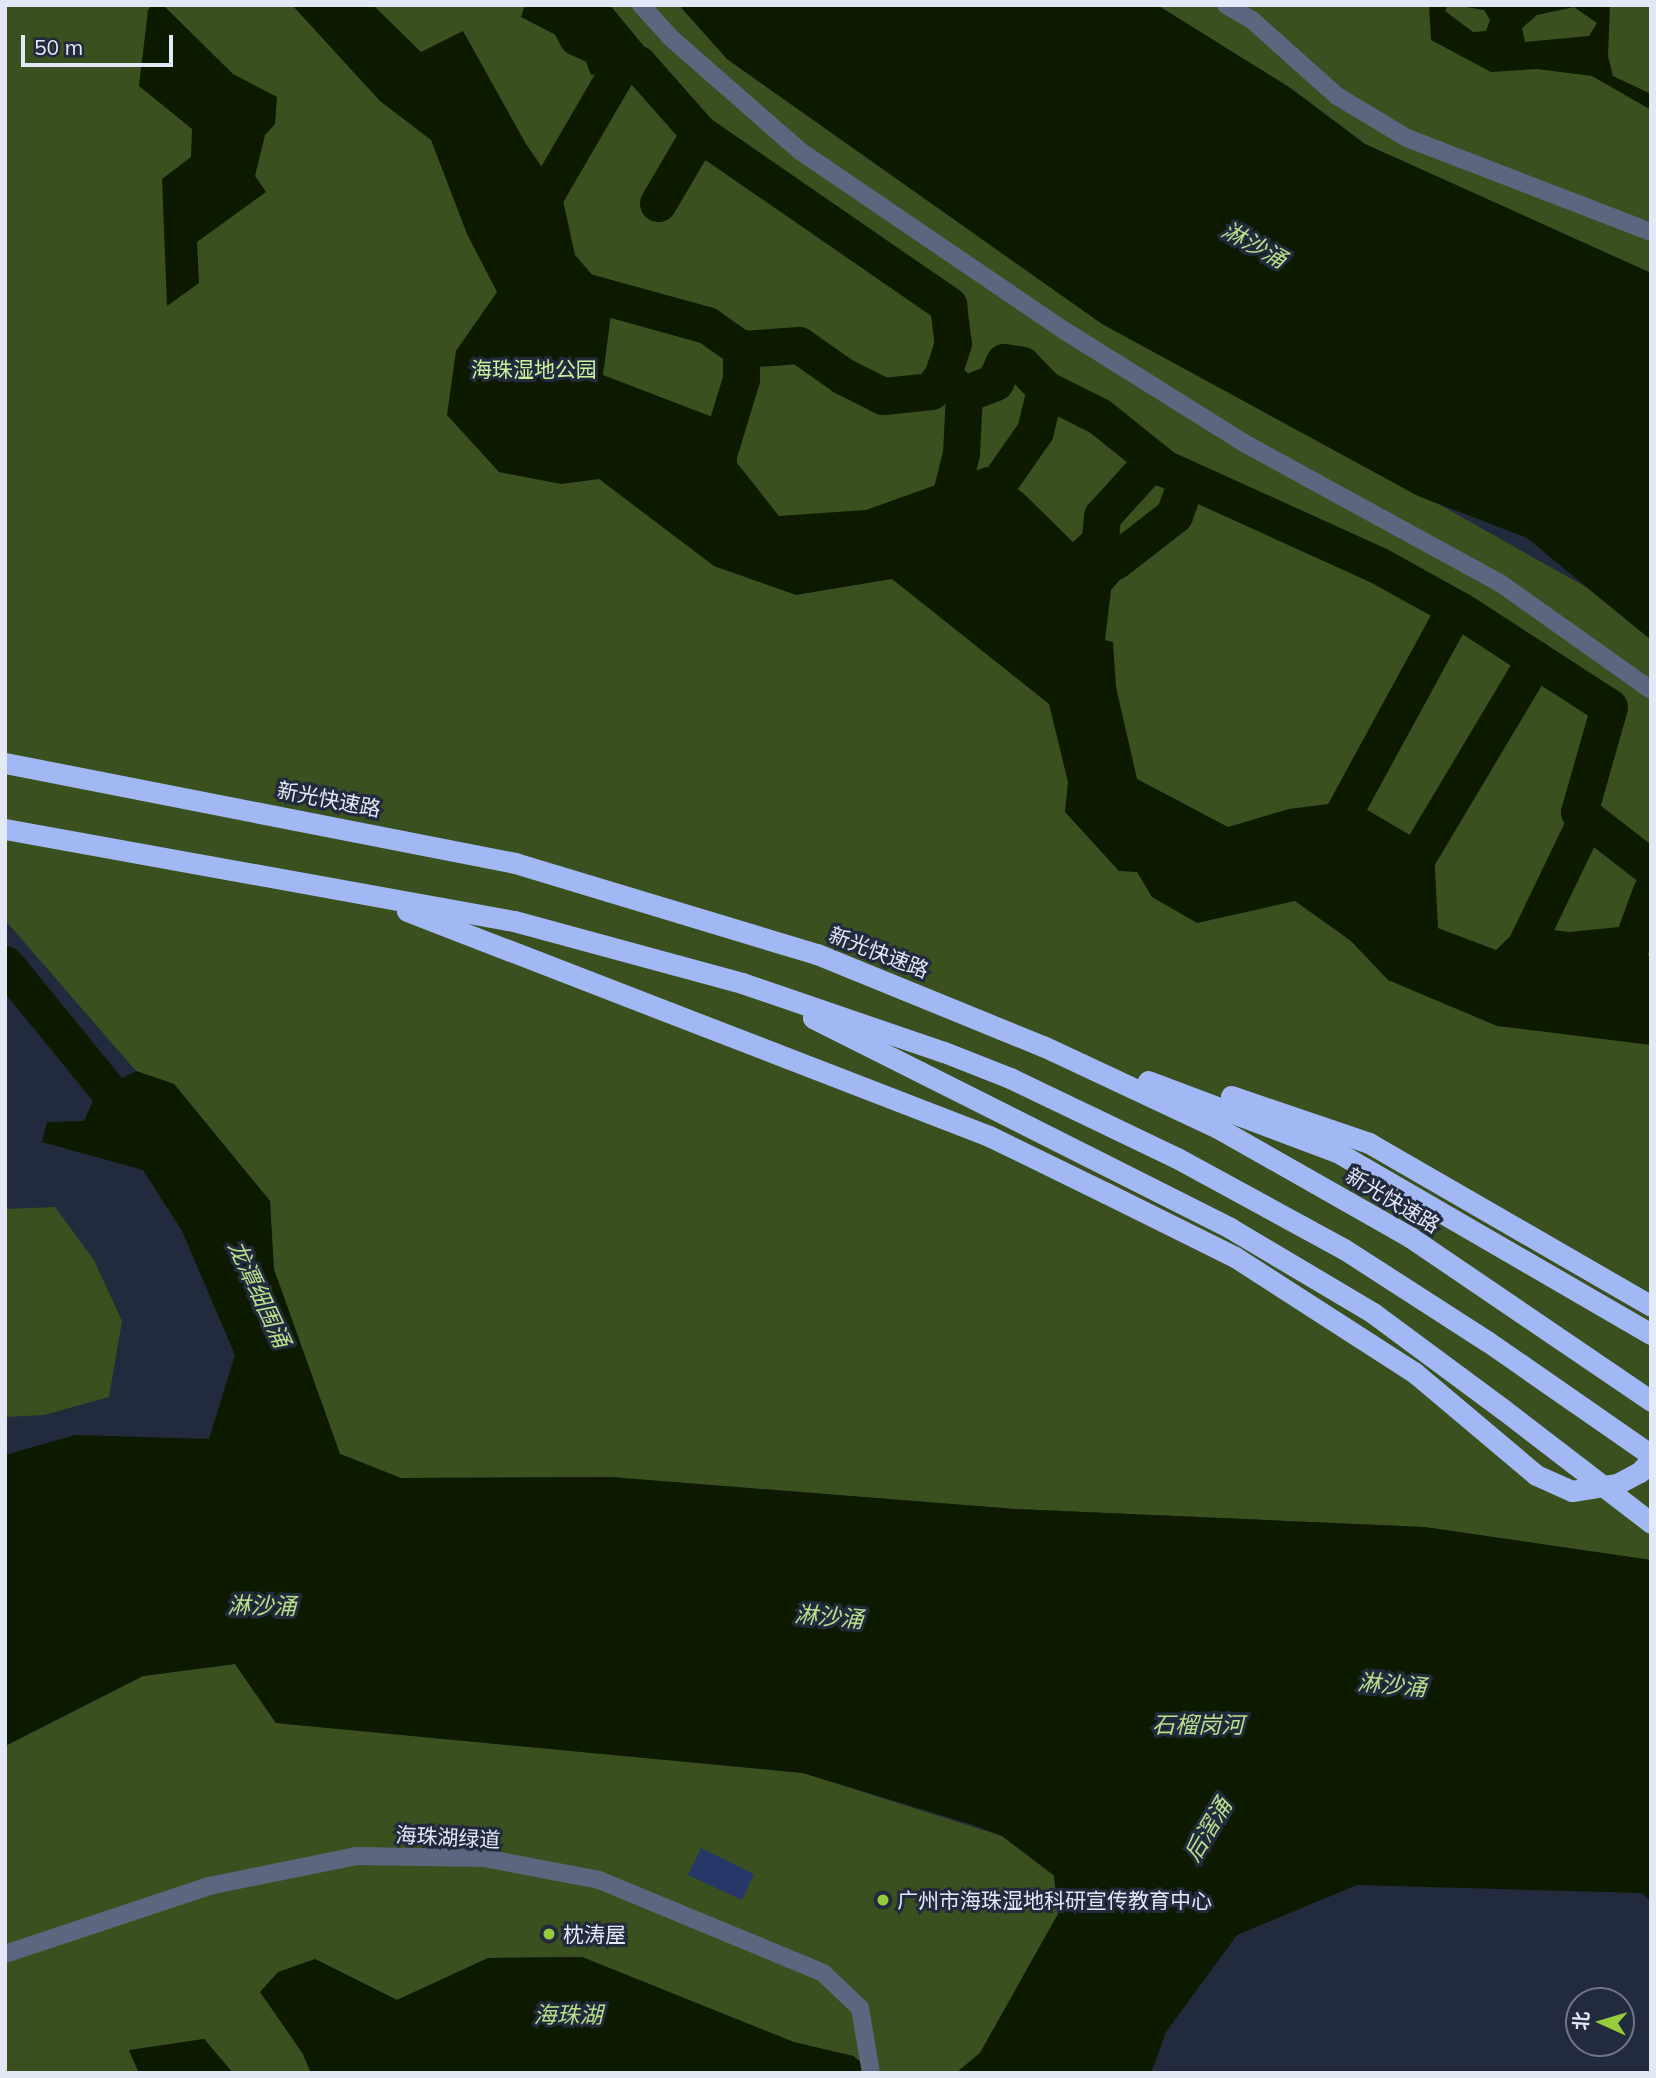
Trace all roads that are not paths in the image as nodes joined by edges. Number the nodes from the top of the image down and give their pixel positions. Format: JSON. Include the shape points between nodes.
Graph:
{"nodes":[{"id":1,"x":641,"y":5,"type":"edge"},
{"id":2,"x":1226,"y":5,"type":"edge"},
{"id":3,"x":1651,"y":232,"type":"edge"},
{"id":4,"x":1651,"y":690,"type":"edge"},
{"id":5,"x":5,"y":763,"type":"edge"},
{"id":6,"x":5,"y":829,"type":"edge"},
{"id":7,"x":356,"y":892,"type":"junction"},
{"id":8,"x":742,"y":983,"type":"junction"},
{"id":9,"x":1043,"y":1046,"type":"junction"},
{"id":10,"x":1651,"y":1306,"type":"edge"},
{"id":11,"x":1651,"y":1334,"type":"edge"},
{"id":12,"x":1651,"y":1401,"type":"edge"},
{"id":13,"x":1651,"y":1457,"type":"edge"},
{"id":14,"x":1651,"y":1523,"type":"edge"},
{"id":15,"x":5,"y":1954,"type":"edge"},
{"id":16,"x":872,"y":2065,"type":"edge"}],
"edges":[{"from":1,"to":4,"type":"street","via":[[671,38],[800,151],[1065,331],[1244,443],[1500,583]]},
{"from":2,"to":3,"type":"street","via":[[1252,20],[1337,96],[1407,138]]},
{"from":5,"to":9,"type":"highway","name":"新光快速路","via":[[409,839],[553,873],[817,954]]},
{"from":6,"to":7,"type":"highway"},
{"from":7,"to":8,"type":"highway","via":[[514,921]]},
{"from":7,"to":13,"type":"highway","via":[[976,1130],[1094,1187],[1235,1257],[1415,1373],[1536,1475],[1572,1491],[1617,1484],[1640,1472]]},
{"from":8,"to":13,"type":"highway","via":[[1010,1078],[1177,1158],[1344,1249],[1552,1385]]},
{"from":8,"to":14,"type":"highway","bridge":true,"via":[[1230,1228],[1373,1314]]},
{"from":9,"to":10,"type":"highway","via":[[1280,1110],[1369,1143]]},
{"from":9,"to":11,"type":"highway","via":[[1238,1112],[1337,1152]]},
{"from":9,"to":12,"type":"highway","name":"新光快速路","via":[[1218,1128],[1320,1185],[1486,1286]]},
{"from":15,"to":16,"type":"street","name":"海珠湖绿道","via":[[209,1886],[356,1856],[484,1858],[599,1880],[823,1973],[860,2008]]}]}
